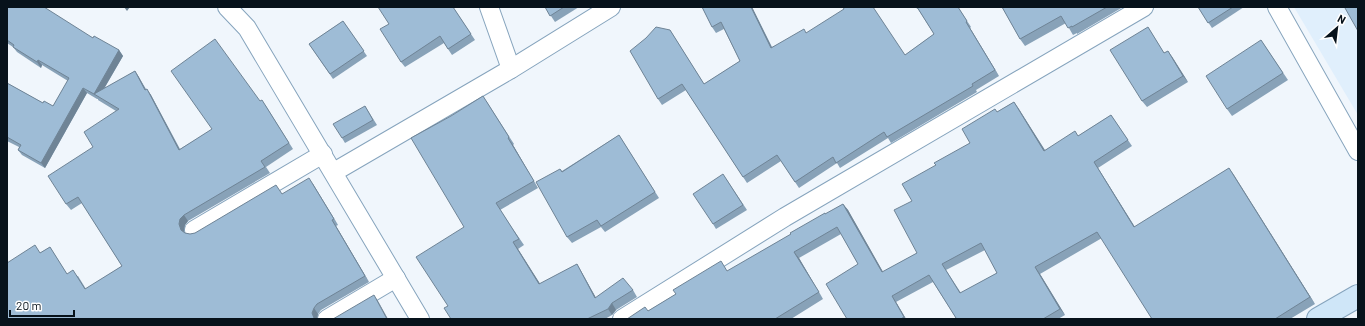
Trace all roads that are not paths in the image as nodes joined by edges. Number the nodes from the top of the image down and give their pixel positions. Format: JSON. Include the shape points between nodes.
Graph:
{"nodes":[{"id":1,"x":227,"y":7,"type":"edge"},
{"id":2,"x":489,"y":7,"type":"edge"},
{"id":3,"x":611,"y":7,"type":"edge"},
{"id":4,"x":1144,"y":7,"type":"edge"},
{"id":5,"x":1276,"y":7,"type":"edge"},
{"id":6,"x":511,"y":69,"type":"junction"},
{"id":7,"x":1358,"y":151,"type":"edge"},
{"id":8,"x":323,"y":154,"type":"junction"},
{"id":9,"x":334,"y":172,"type":"junction"},
{"id":10,"x":194,"y":230,"type":"dead end"},
{"id":11,"x":396,"y":278,"type":"junction"},
{"id":12,"x":1358,"y":296,"type":"edge"},
{"id":13,"x":327,"y":319,"type":"edge"},
{"id":14,"x":420,"y":319,"type":"edge"},
{"id":15,"x":622,"y":319,"type":"edge"},
{"id":16,"x":1318,"y":319,"type":"edge"}],
"edges":[{"from":1,"to":8,"type":"street","via":[[247,28]]},
{"from":2,"to":6,"type":"street"},
{"from":3,"to":6,"type":"street"},
{"from":4,"to":15,"type":"street","via":[[785,217]]},
{"from":5,"to":7,"type":"street"},
{"from":6,"to":9,"type":"street"},
{"from":8,"to":9,"type":"street"},
{"from":8,"to":10,"type":"street"},
{"from":9,"to":11,"type":"street"},
{"from":11,"to":13,"type":"street"},
{"from":11,"to":14,"type":"street"},
{"from":12,"to":16,"type":"street"}]}
